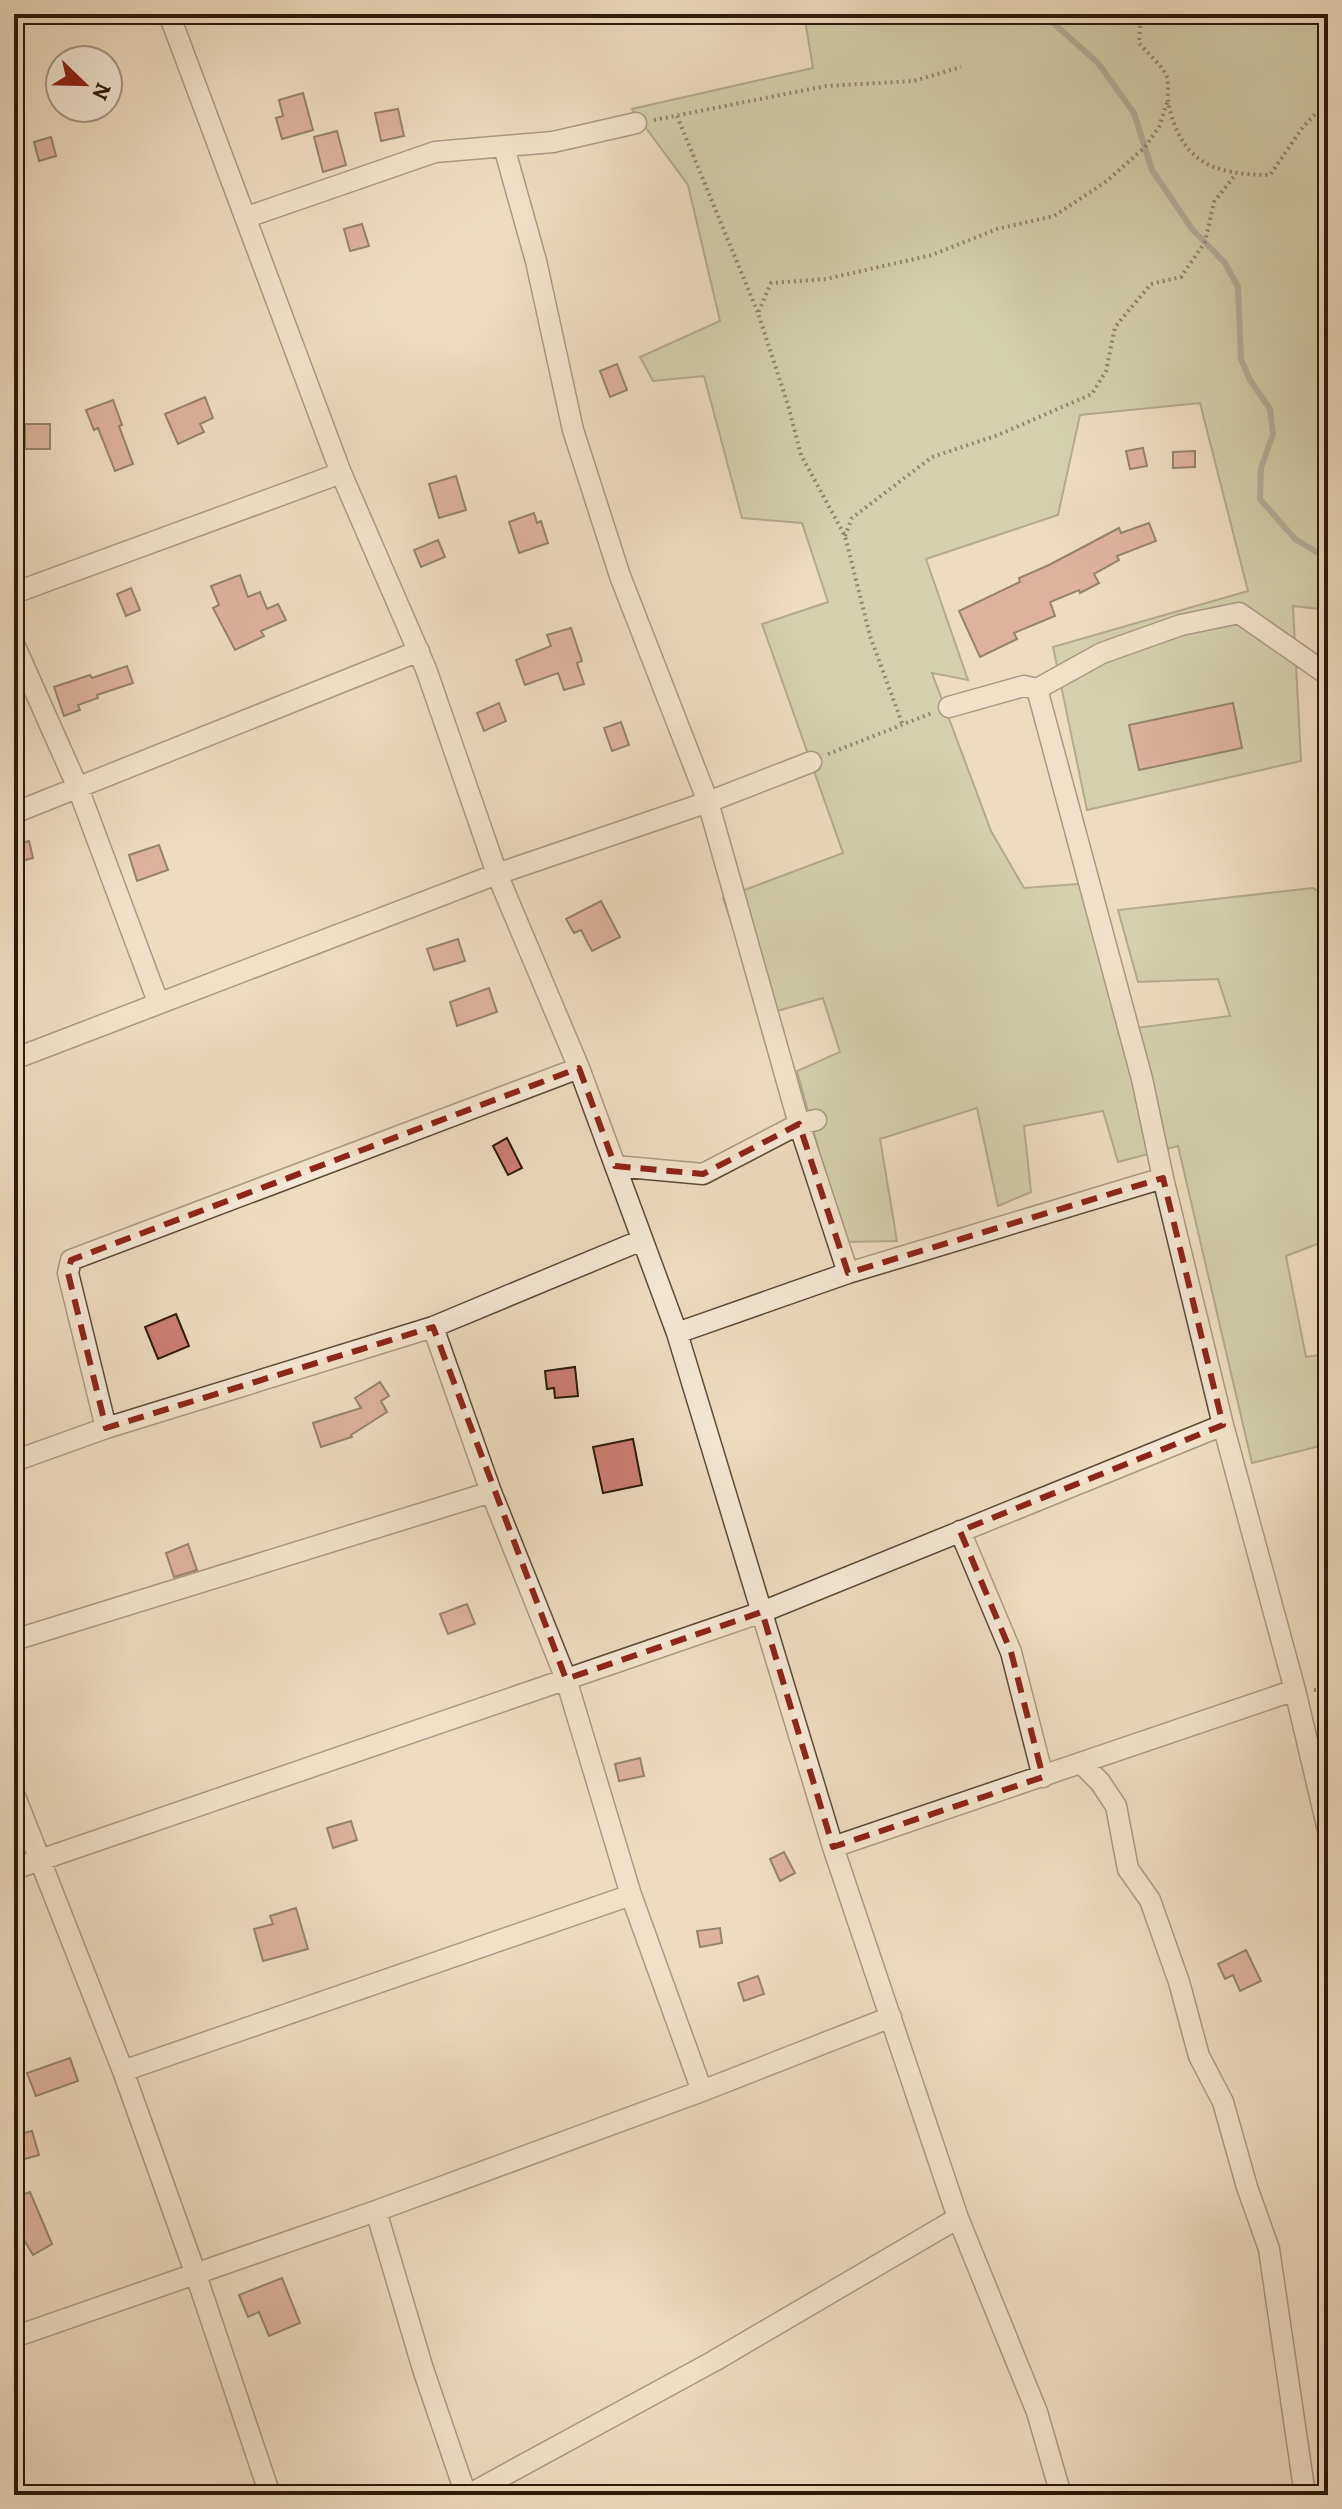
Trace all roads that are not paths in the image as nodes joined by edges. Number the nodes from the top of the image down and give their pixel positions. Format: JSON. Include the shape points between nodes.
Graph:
{"nodes":[{"id":1,"x":177,"y":17,"type":"edge"},
{"id":2,"x":636,"y":123,"type":"road end"},
{"id":3,"x":504,"y":147,"type":"junction"},
{"id":4,"x":247,"y":217,"type":"junction"},
{"id":5,"x":341,"y":473,"type":"junction"},
{"id":6,"x":14,"y":593,"type":"edge"},
{"id":7,"x":14,"y":644,"type":"edge"},
{"id":8,"x":419,"y":651,"type":"junction"},
{"id":9,"x":1328,"y":675,"type":"edge"},
{"id":10,"x":1037,"y":689,"type":"junction"},
{"id":11,"x":949,"y":707,"type":"road end"},
{"id":12,"x":811,"y":762,"type":"road end"},
{"id":13,"x":78,"y":788,"type":"junction"},
{"id":14,"x":708,"y":802,"type":"junction"},
{"id":15,"x":14,"y":813,"type":"edge"},
{"id":16,"x":497,"y":874,"type":"junction"},
{"id":17,"x":158,"y":1002,"type":"junction"},
{"id":18,"x":14,"y":1059,"type":"edge"},
{"id":19,"x":579,"y":1068,"type":"junction"},
{"id":20,"x":808,"y":1122,"type":"junction"},
{"id":21,"x":615,"y":1166,"type":"junction"},
{"id":22,"x":1163,"y":1178,"type":"junction"},
{"id":23,"x":642,"y":1240,"type":"junction"},
{"id":24,"x":848,"y":1273,"type":"junction"},
{"id":25,"x":433,"y":1327,"type":"junction"},
{"id":26,"x":677,"y":1333,"type":"junction"},
{"id":27,"x":1223,"y":1425,"type":"junction"},
{"id":28,"x":106,"y":1428,"type":"junction"},
{"id":29,"x":14,"y":1461,"type":"edge"},
{"id":30,"x":491,"y":1492,"type":"junction"},
{"id":31,"x":960,"y":1531,"type":"junction"},
{"id":32,"x":762,"y":1612,"type":"junction"},
{"id":33,"x":14,"y":1640,"type":"edge"},
{"id":34,"x":566,"y":1679,"type":"junction"},
{"id":35,"x":1295,"y":1690,"type":"junction"},
{"id":36,"x":1082,"y":1764,"type":"junction"},
{"id":37,"x":1043,"y":1777,"type":"junction"},
{"id":38,"x":14,"y":1794,"type":"edge"},
{"id":39,"x":1328,"y":1830,"type":"edge"},
{"id":40,"x":833,"y":1847,"type":"junction"},
{"id":41,"x":40,"y":1860,"type":"junction"},
{"id":42,"x":14,"y":1869,"type":"edge"},
{"id":43,"x":631,"y":1895,"type":"junction"},
{"id":44,"x":891,"y":2017,"type":"junction"},
{"id":45,"x":123,"y":2071,"type":"junction"},
{"id":46,"x":702,"y":2091,"type":"junction"},
{"id":47,"x":376,"y":2211,"type":"junction"},
{"id":48,"x":958,"y":2218,"type":"junction"},
{"id":49,"x":195,"y":2272,"type":"junction"},
{"id":50,"x":14,"y":2337,"type":"edge"},
{"id":51,"x":270,"y":2495,"type":"edge"},
{"id":52,"x":467,"y":2495,"type":"edge"},
{"id":53,"x":1061,"y":2495,"type":"edge"},
{"id":54,"x":1305,"y":2495,"type":"edge"}],
"edges":[{"from":1,"to":4,"type":"street"},
{"from":2,"to":3,"type":"street"},
{"from":3,"to":4,"type":"street","via":[[435,152]]},
{"from":3,"to":14,"type":"street","via":[[536,261],[573,430],[620,576]]},
{"from":4,"to":5,"type":"street"},
{"from":5,"to":6,"type":"street"},
{"from":5,"to":8,"type":"street"},
{"from":7,"to":13,"type":"street"},
{"from":8,"to":13,"type":"street"},
{"from":8,"to":16,"type":"street"},
{"from":9,"to":10,"type":"street","via":[[1239,613],[1181,625],[1102,653]]},
{"from":10,"to":11,"type":"street","via":[[1024,686]]},
{"from":10,"to":22,"type":"street","via":[[1142,1079]]},
{"from":12,"to":14,"type":"street"},
{"from":13,"to":15,"type":"street"},
{"from":13,"to":17,"type":"street"},
{"from":14,"to":16,"type":"street"},
{"from":14,"to":20,"type":"street"},
{"from":16,"to":17,"type":"street"},
{"from":16,"to":19,"type":"street"},
{"from":17,"to":18,"type":"street"},
{"from":19,"to":21,"type":"street"},
{"from":19,"to":28,"type":"street","via":[[71,1260],[68,1273]]},
{"from":20,"to":21,"type":"street","via":[[703,1174]]},
{"from":20,"to":24,"type":"street"},
{"from":21,"to":23,"type":"street"},
{"from":22,"to":24,"type":"street"},
{"from":22,"to":27,"type":"street"},
{"from":23,"to":25,"type":"street"},
{"from":23,"to":26,"type":"street"},
{"from":24,"to":26,"type":"street"},
{"from":25,"to":28,"type":"street"},
{"from":25,"to":30,"type":"street"},
{"from":26,"to":32,"type":"street"},
{"from":27,"to":31,"type":"street"},
{"from":27,"to":35,"type":"street"},
{"from":28,"to":29,"type":"street"},
{"from":30,"to":33,"type":"street"},
{"from":30,"to":34,"type":"street"},
{"from":31,"to":32,"type":"street"},
{"from":31,"to":37,"type":"street","via":[[1011,1652]]},
{"from":32,"to":34,"type":"street"},
{"from":32,"to":40,"type":"street"},
{"from":34,"to":41,"type":"street"},
{"from":34,"to":43,"type":"street"},
{"from":35,"to":36,"type":"street"},
{"from":35,"to":39,"type":"street"},
{"from":36,"to":37,"type":"street"},
{"from":36,"to":54,"type":"street","via":[[1116,1806],[1128,1869],[1150,1900],[1269,2249]]},
{"from":37,"to":40,"type":"street"},
{"from":38,"to":41,"type":"street"},
{"from":40,"to":44,"type":"street"},
{"from":41,"to":42,"type":"street"},
{"from":41,"to":45,"type":"street"},
{"from":43,"to":45,"type":"street"},
{"from":43,"to":46,"type":"street"},
{"from":44,"to":46,"type":"street"},
{"from":44,"to":48,"type":"street"},
{"from":45,"to":49,"type":"street"},
{"from":46,"to":47,"type":"street"},
{"from":47,"to":49,"type":"street"},
{"from":47,"to":52,"type":"street"},
{"from":48,"to":52,"type":"street","via":[[714,2361]]},
{"from":48,"to":53,"type":"street","via":[[1037,2412]]},
{"from":49,"to":50,"type":"street"},
{"from":49,"to":51,"type":"street"}]}
